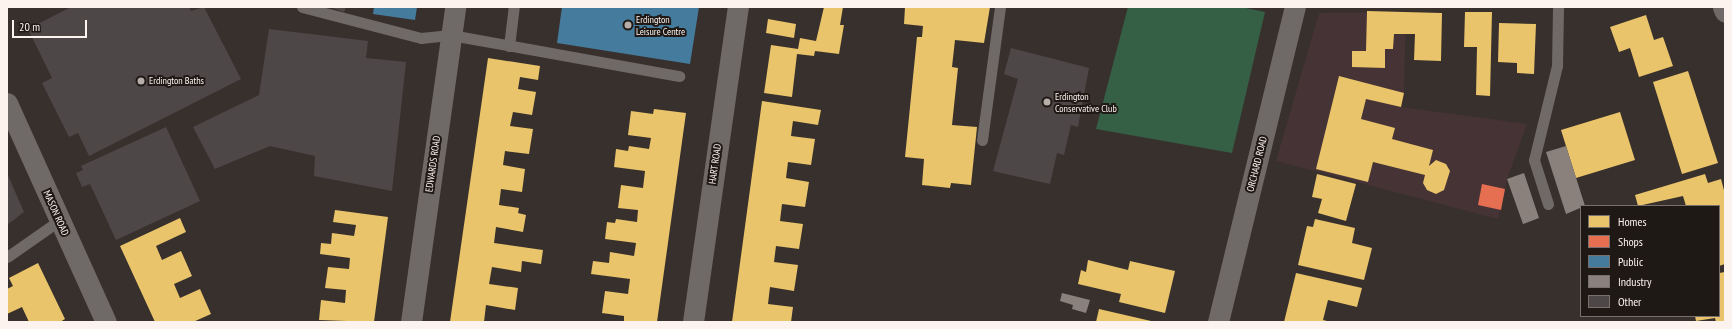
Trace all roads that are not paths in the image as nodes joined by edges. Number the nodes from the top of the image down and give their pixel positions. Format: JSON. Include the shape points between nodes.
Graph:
{"nodes":[{"id":1,"x":302,"y":7,"type":"edge"},
{"id":2,"x":455,"y":7,"type":"edge"},
{"id":3,"x":514,"y":7,"type":"edge"},
{"id":4,"x":738,"y":7,"type":"edge"},
{"id":5,"x":1000,"y":7,"type":"edge"},
{"id":6,"x":1295,"y":7,"type":"edge"},
{"id":7,"x":1558,"y":7,"type":"edge"},
{"id":8,"x":1724,"y":7,"type":"edge"},
{"id":9,"x":1725,"y":12,"type":"edge"},
{"id":10,"x":451,"y":35,"type":"junction"},
{"id":11,"x":509,"y":46,"type":"junction"},
{"id":12,"x":679,"y":76,"type":"dead end"},
{"id":13,"x":7,"y":103,"type":"edge"},
{"id":14,"x":982,"y":140,"type":"dead end"},
{"id":15,"x":1548,"y":204,"type":"dead end"},
{"id":16,"x":60,"y":220,"type":"junction"},
{"id":17,"x":7,"y":258,"type":"edge"},
{"id":18,"x":106,"y":322,"type":"edge"},
{"id":19,"x":411,"y":322,"type":"edge"},
{"id":20,"x":693,"y":322,"type":"edge"},
{"id":21,"x":1218,"y":322,"type":"edge"}],
"edges":[{"from":1,"to":10,"type":"lane","via":[[421,38]]},
{"from":2,"to":10,"type":"street","name":"EDWARDS ROAD"},
{"from":3,"to":11,"type":"lane"},
{"from":4,"to":20,"type":"street","name":"HART ROAD"},
{"from":5,"to":14,"type":"lane"},
{"from":6,"to":21,"type":"street","name":"ORCHARD ROAD"},
{"from":7,"to":15,"type":"lane","via":[[1557,66],[1534,160]]},
{"from":8,"to":9,"type":"street"},
{"from":10,"to":11,"type":"lane"},
{"from":10,"to":19,"type":"street","name":"EDWARDS ROAD"},
{"from":11,"to":12,"type":"lane"},
{"from":13,"to":16,"type":"street","name":"MASON ROAD"},
{"from":16,"to":17,"type":"lane"},
{"from":16,"to":18,"type":"street","name":"MASON ROAD"}]}
